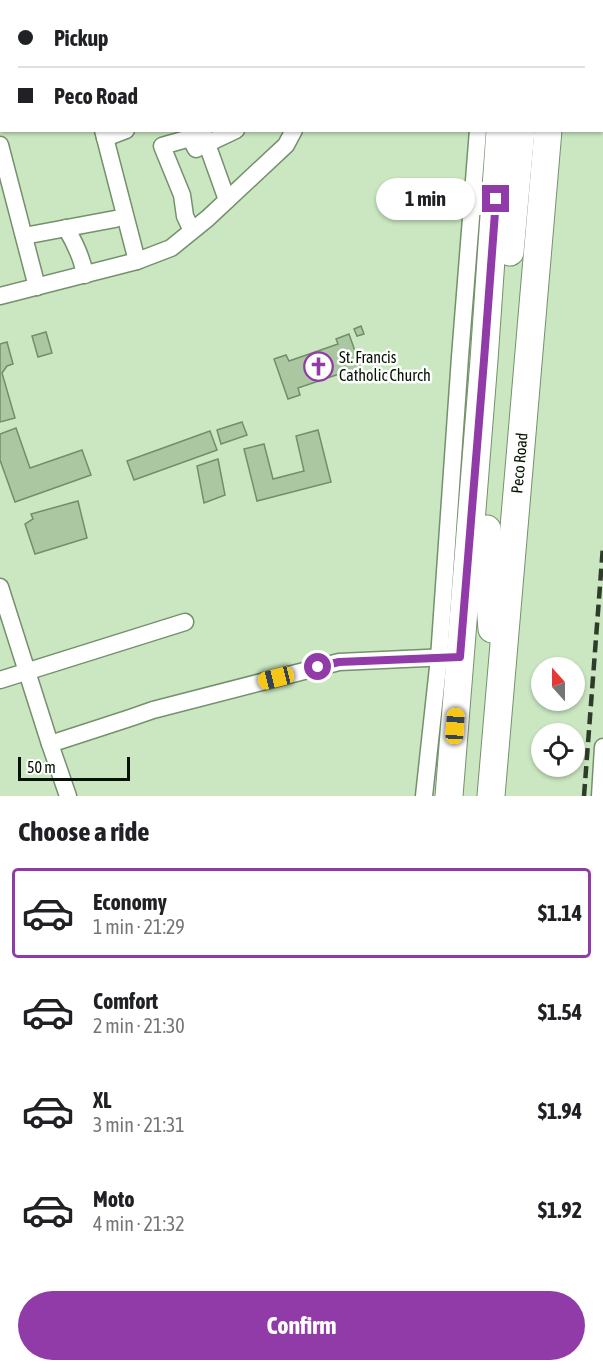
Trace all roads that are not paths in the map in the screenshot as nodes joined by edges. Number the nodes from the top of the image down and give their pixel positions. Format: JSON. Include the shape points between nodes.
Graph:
{"nodes":[{"id":1,"x":155,"y":132,"type":"edge"},
{"id":2,"x":227,"y":132,"type":"edge"},
{"id":3,"x":293,"y":132,"type":"edge"},
{"id":4,"x":478,"y":132,"type":"edge"},
{"id":5,"x":500,"y":132,"type":"edge"},
{"id":6,"x":521,"y":132,"type":"edge"},
{"id":7,"x":548,"y":132,"type":"edge"},
{"id":8,"x":104,"y":134,"type":"edge"},
{"id":9,"x":205,"y":137,"type":"edge"},
{"id":10,"x":0,"y":145,"type":"edge"},
{"id":11,"x":162,"y":146,"type":"junction"},
{"id":12,"x":228,"y":200,"type":"junction"},
{"id":13,"x":115,"y":219,"type":"dead end"},
{"id":14,"x":66,"y":228,"type":"junction"},
{"id":15,"x":192,"y":231,"type":"junction"},
{"id":16,"x":24,"y":236,"type":"junction"},
{"id":17,"x":137,"y":261,"type":"junction"},
{"id":18,"x":85,"y":275,"type":"junction"},
{"id":19,"x":37,"y":287,"type":"junction"},
{"id":20,"x":0,"y":296,"type":"edge"},
{"id":21,"x":472,"y":358,"type":"junction"},
{"id":22,"x":0,"y":586,"type":"edge"},
{"id":23,"x":185,"y":622,"type":"dead end"},
{"id":24,"x":450,"y":657,"type":"junction"},
{"id":25,"x":27,"y":673,"type":"junction"},
{"id":26,"x":0,"y":680,"type":"edge"},
{"id":27,"x":498,"y":704,"type":"junction"},
{"id":28,"x":50,"y":744,"type":"junction"},
{"id":29,"x":603,"y":747,"type":"edge"},
{"id":30,"x":68,"y":796,"type":"edge"},
{"id":31,"x":424,"y":796,"type":"edge"},
{"id":32,"x":450,"y":796,"type":"edge"},
{"id":33,"x":491,"y":796,"type":"edge"},
{"id":34,"x":600,"y":796,"type":"edge"}],
"edges":[{"from":1,"to":11,"type":"street"},
{"from":2,"to":9,"type":"street"},
{"from":3,"to":12,"type":"street","via":[[286,145]]},
{"from":4,"to":21,"type":"street"},
{"from":5,"to":21,"type":"main road"},
{"from":6,"to":27,"type":"main road","via":[[487,503],[487,568]]},
{"from":7,"to":27,"type":"main road","name":"Peco Road"},
{"from":8,"to":17,"type":"street"},
{"from":9,"to":11,"type":"street","via":[[196,149],[190,138]]},
{"from":9,"to":12,"type":"street"},
{"from":10,"to":16,"type":"street"},
{"from":11,"to":15,"type":"street"},
{"from":12,"to":15,"type":"street"},
{"from":13,"to":14,"type":"street"},
{"from":14,"to":16,"type":"street"},
{"from":14,"to":18,"type":"street","via":[[80,253]]},
{"from":15,"to":17,"type":"street","via":[[171,248]]},
{"from":16,"to":19,"type":"street"},
{"from":17,"to":18,"type":"street"},
{"from":18,"to":19,"type":"street"},
{"from":19,"to":20,"type":"street"},
{"from":21,"to":24,"type":"main road"},
{"from":22,"to":25,"type":"street"},
{"from":23,"to":25,"type":"street"},
{"from":24,"to":28,"type":"street","via":[[339,662],[153,710]]},
{"from":24,"to":31,"type":"street"},
{"from":24,"to":32,"type":"main road"},
{"from":25,"to":26,"type":"street"},
{"from":25,"to":28,"type":"street"},
{"from":27,"to":33,"type":"main road","name":"Peco Road"},
{"from":28,"to":30,"type":"street"},
{"from":29,"to":34,"type":"street"}]}
